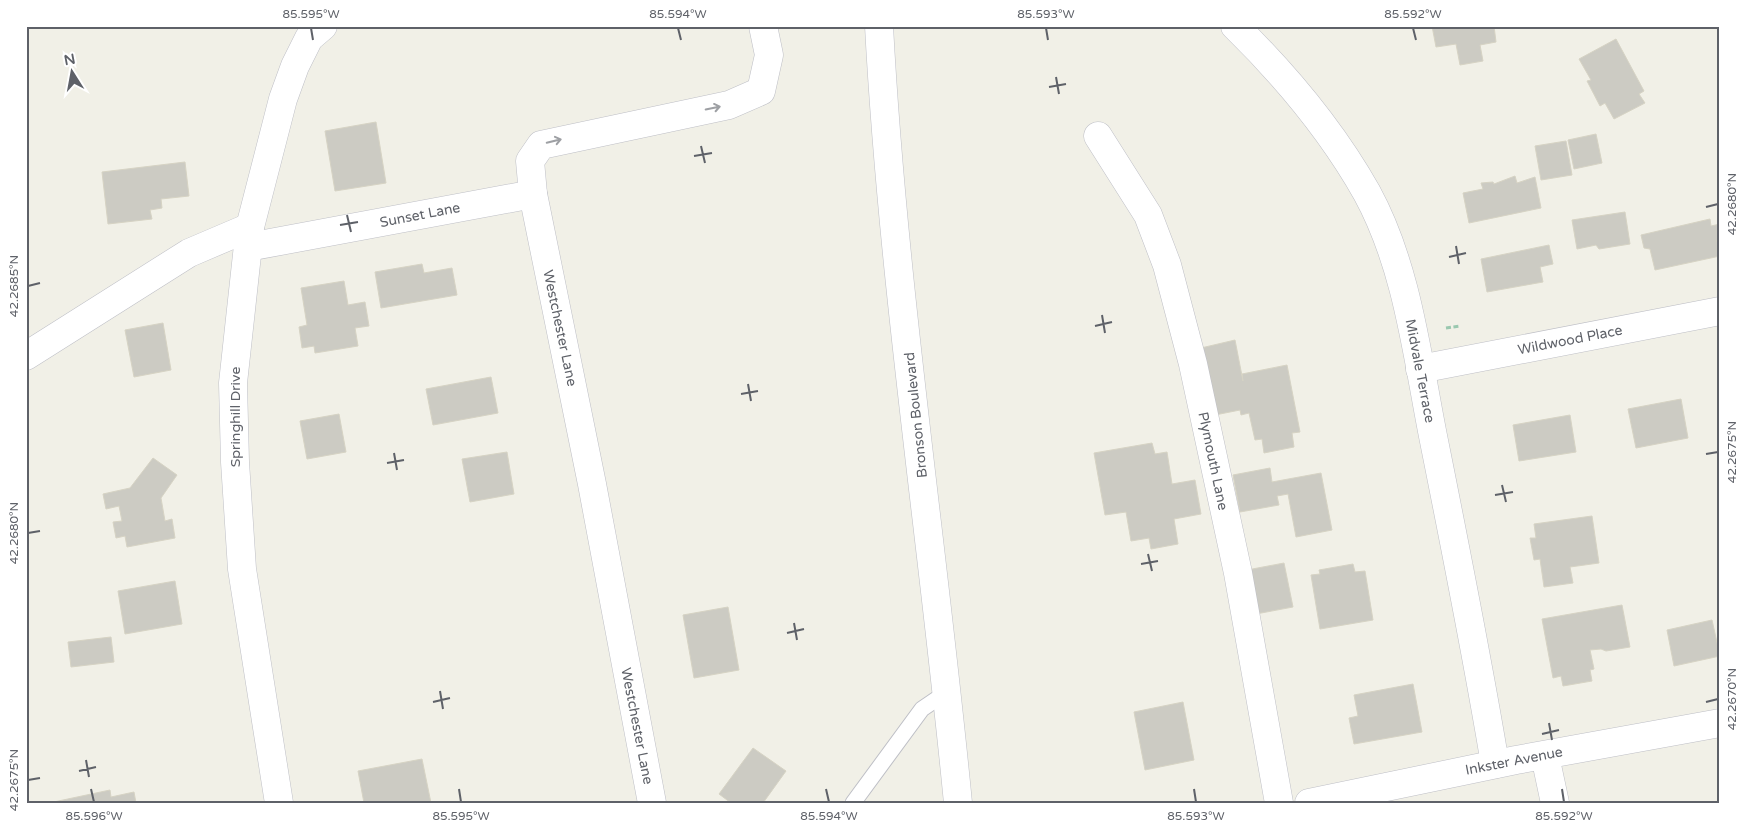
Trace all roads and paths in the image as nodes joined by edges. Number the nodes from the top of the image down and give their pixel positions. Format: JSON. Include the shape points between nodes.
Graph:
{"nodes":[{"id":1,"x":763,"y":26,"type":"edge"},
{"id":2,"x":879,"y":26,"type":"edge"},
{"id":3,"x":1236,"y":26,"type":"edge"},
{"id":4,"x":316,"y":32,"type":"edge"},
{"id":5,"x":1098,"y":136,"type":"dead end"},
{"id":6,"x":532,"y":194,"type":"junction"},
{"id":7,"x":250,"y":237,"type":"junction"},
{"id":8,"x":1720,"y":310,"type":"edge"},
{"id":9,"x":1460,"y":326,"type":"dead end"},
{"id":10,"x":1446,"y":328,"type":"dead end"},
{"id":11,"x":26,"y":356,"type":"edge"},
{"id":12,"x":1420,"y":369,"type":"junction"},
{"id":13,"x":947,"y":692,"type":"junction"},
{"id":14,"x":1720,"y":723,"type":"edge"},
{"id":15,"x":1545,"y":756,"type":"junction"},
{"id":16,"x":1495,"y":764,"type":"junction"},
{"id":17,"x":279,"y":803,"type":"edge"},
{"id":18,"x":652,"y":803,"type":"edge"},
{"id":19,"x":853,"y":803,"type":"edge"},
{"id":20,"x":958,"y":803,"type":"edge"},
{"id":21,"x":1279,"y":803,"type":"edge"},
{"id":22,"x":1309,"y":803,"type":"edge"},
{"id":23,"x":1555,"y":803,"type":"edge"}],
"edges":[{"from":6,"to":1,"type":"street","name":"Westchester Lane","one_way":true,"via":[[530,161],[541,145],[729,105],[761,91],[769,55]]},
{"from":2,"to":13,"type":"street","name":"Bronson Boulevard","via":[[885,136]]},
{"from":3,"to":12,"type":"street","name":"Midvale Terrace","via":[[1304,100],[1368,194],[1401,274]]},
{"from":4,"to":7,"type":"street","name":"Springhill Drive","via":[[295,66],[283,99]]},
{"from":5,"to":21,"type":"street","name":"Plymouth Lane","via":[[1148,215],[1167,265],[1193,364],[1238,574]]},
{"from":6,"to":7,"type":"street","name":"Sunset Lane"},
{"from":6,"to":18,"type":"street","name":"Westchester Lane","via":[[592,484]]},
{"from":7,"to":11,"type":"street","name":"Sunset Lane","via":[[189,253]]},
{"from":7,"to":17,"type":"street","name":"Springhill Drive","via":[[233,383],[235,462],[242,569]]},
{"from":8,"to":12,"type":"street","name":"Wildwood Place"},
{"from":9,"to":10,"type":"path"},
{"from":12,"to":16,"type":"street","name":"Midvale Terrace"},
{"from":13,"to":19,"type":"lane","via":[[922,710]]},
{"from":13,"to":20,"type":"street","name":"Bronson Boulevard"},
{"from":14,"to":15,"type":"street","name":"Inkster Avenue"},
{"from":15,"to":16,"type":"street","name":"Inkster Avenue"},
{"from":15,"to":23,"type":"street"},
{"from":16,"to":22,"type":"street","name":"Inkster Avenue"}]}
